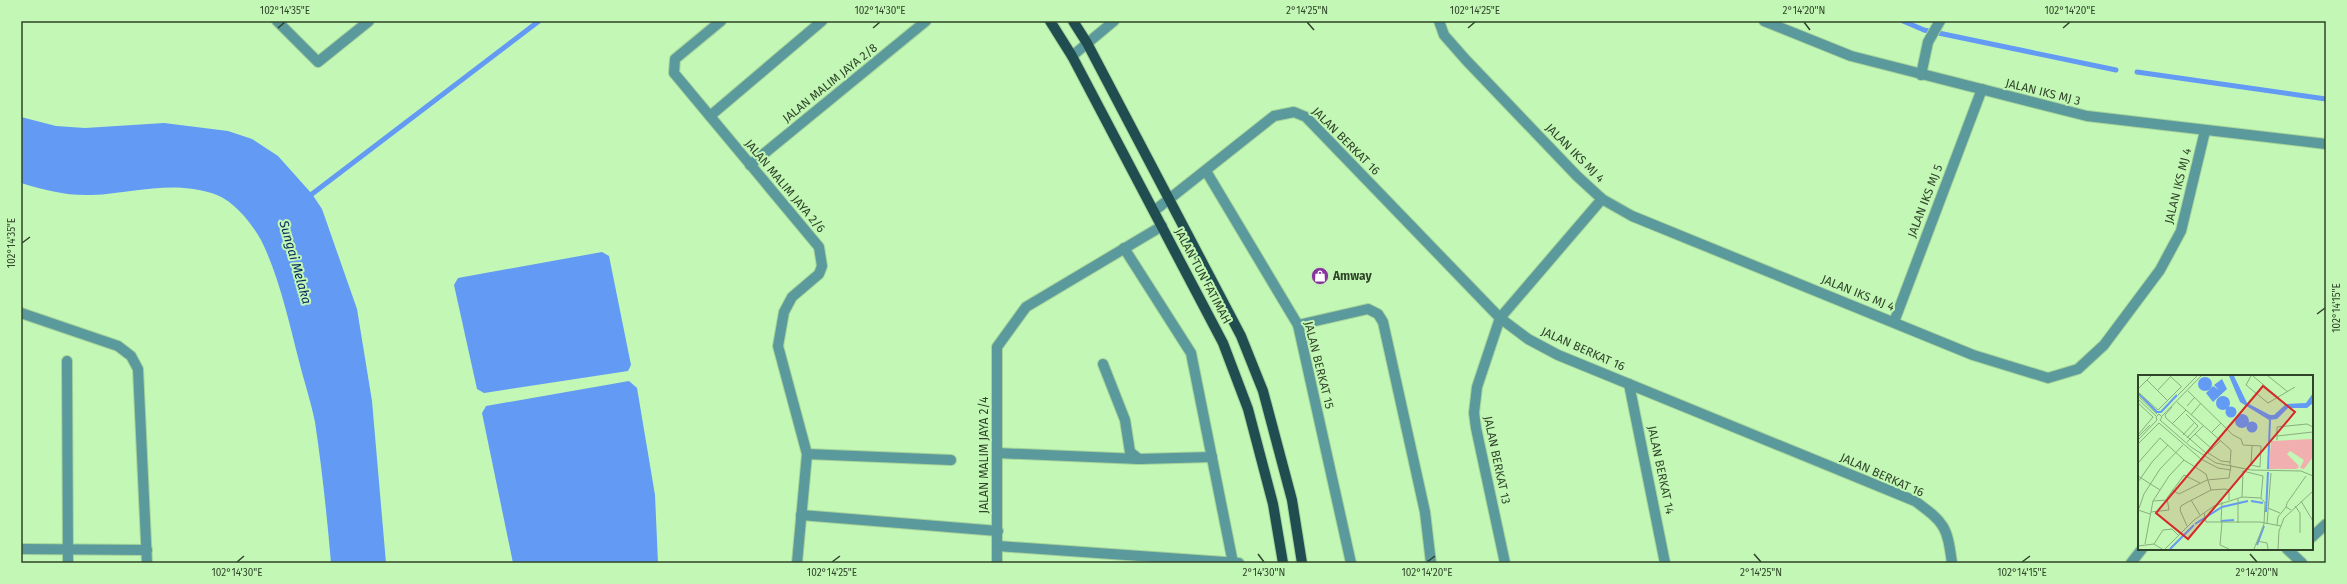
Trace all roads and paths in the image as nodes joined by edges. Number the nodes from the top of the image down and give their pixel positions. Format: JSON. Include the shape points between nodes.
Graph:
{"nodes":[{"id":1,"x":277,"y":21,"type":"edge"},
{"id":2,"x":369,"y":21,"type":"edge"},
{"id":3,"x":721,"y":21,"type":"edge"},
{"id":4,"x":822,"y":21,"type":"edge"},
{"id":5,"x":926,"y":21,"type":"edge"},
{"id":6,"x":1050,"y":21,"type":"edge"},
{"id":7,"x":1073,"y":21,"type":"edge"},
{"id":8,"x":1439,"y":21,"type":"edge"},
{"id":9,"x":1764,"y":21,"type":"edge"},
{"id":10,"x":1940,"y":21,"type":"edge"},
{"id":11,"x":1111,"y":22,"type":"edge"},
{"id":12,"x":1087,"y":44,"type":"junction"},
{"id":13,"x":1072,"y":56,"type":"junction"},
{"id":14,"x":1921,"y":75,"type":"junction"},
{"id":15,"x":1982,"y":89,"type":"junction"},
{"id":16,"x":710,"y":116,"type":"junction"},
{"id":17,"x":2205,"y":131,"type":"junction"},
{"id":18,"x":2326,"y":144,"type":"edge"},
{"id":19,"x":750,"y":165,"type":"junction"},
{"id":20,"x":1206,"y":171,"type":"junction"},
{"id":21,"x":1602,"y":199,"type":"junction"},
{"id":22,"x":1168,"y":200,"type":"junction"},
{"id":23,"x":1154,"y":211,"type":"junction"},
{"id":24,"x":1162,"y":226,"type":"junction"},
{"id":25,"x":1124,"y":248,"type":"junction"},
{"id":26,"x":21,"y":314,"type":"edge"},
{"id":27,"x":1500,"y":318,"type":"junction"},
{"id":28,"x":1894,"y":322,"type":"junction"},
{"id":29,"x":1298,"y":325,"type":"junction"},
{"id":30,"x":67,"y":361,"type":"dead end"},
{"id":31,"x":1103,"y":364,"type":"dead end"},
{"id":32,"x":1629,"y":384,"type":"junction"},
{"id":33,"x":997,"y":453,"type":"junction"},
{"id":34,"x":807,"y":454,"type":"junction"},
{"id":35,"x":1212,"y":458,"type":"junction"},
{"id":36,"x":1140,"y":459,"type":"junction"},
{"id":37,"x":951,"y":460,"type":"dead end"},
{"id":38,"x":801,"y":514,"type":"junction"},
{"id":39,"x":2326,"y":524,"type":"edge"},
{"id":40,"x":998,"y":530,"type":"junction"},
{"id":41,"x":2313,"y":536,"type":"edge"},
{"id":42,"x":998,"y":546,"type":"junction"},
{"id":43,"x":21,"y":549,"type":"edge"},
{"id":44,"x":68,"y":550,"type":"junction"},
{"id":45,"x":147,"y":550,"type":"junction"},
{"id":46,"x":2141,"y":550,"type":"edge"},
{"id":47,"x":2293,"y":551,"type":"edge"},
{"id":48,"x":1090,"y":552,"type":"junction"},
{"id":49,"x":1153,"y":560,"type":"edge"},
{"id":50,"x":1188,"y":561,"type":"edge"},
{"id":51,"x":1233,"y":562,"type":"edge"},
{"id":52,"x":68,"y":563,"type":"edge"},
{"id":53,"x":147,"y":563,"type":"edge"},
{"id":54,"x":797,"y":563,"type":"edge"},
{"id":55,"x":997,"y":563,"type":"edge"},
{"id":56,"x":1089,"y":563,"type":"edge"},
{"id":57,"x":1239,"y":563,"type":"edge"},
{"id":58,"x":1283,"y":563,"type":"edge"},
{"id":59,"x":1302,"y":563,"type":"edge"},
{"id":60,"x":1351,"y":563,"type":"edge"},
{"id":61,"x":1431,"y":563,"type":"edge"},
{"id":62,"x":1505,"y":563,"type":"edge"},
{"id":63,"x":1665,"y":563,"type":"edge"},
{"id":64,"x":1952,"y":563,"type":"edge"},
{"id":65,"x":2131,"y":563,"type":"edge"},
{"id":66,"x":2302,"y":563,"type":"edge"}],
"edges":[{"from":1,"to":2,"type":"street","via":[[318,62]]},
{"from":3,"to":16,"type":"street","name":"JALAN MALIM JAYA 2/6","via":[[681,53],[675,59],[674,66],[674,73],[678,79]]},
{"from":4,"to":16,"type":"street"},
{"from":5,"to":19,"type":"street","name":"JALAN MALIM JAYA 2/8"},
{"from":6,"to":13,"type":"main road","name":"JALAN TUN FATIMAH"},
{"from":7,"to":12,"type":"main road","name":"JALAN TUN FATIMAH"},
{"from":8,"to":21,"type":"street","name":"JALAN IKS MJ 4","via":[[1444,35],[1466,60]]},
{"from":9,"to":14,"type":"street","name":"JALAN IKS MJ 3","via":[[1851,56]]},
{"from":10,"to":14,"type":"street","via":[[1928,42]]},
{"from":11,"to":12,"type":"street"},
{"from":12,"to":13,"type":"street"},
{"from":12,"to":22,"type":"main road","name":"JALAN TUN FATIMAH"},
{"from":13,"to":23,"type":"main road","name":"JALAN TUN FATIMAH"},
{"from":14,"to":15,"type":"street","name":"JALAN IKS MJ 3"},
{"from":15,"to":17,"type":"street","name":"JALAN IKS MJ 3","via":[[2087,116]]},
{"from":15,"to":28,"type":"street","name":"JALAN IKS MJ 5"},
{"from":16,"to":19,"type":"street","name":"JALAN MALIM JAYA 2/6"},
{"from":17,"to":18,"type":"street","name":"JALAN IKS MJ 3"},
{"from":17,"to":28,"type":"street","name":"JALAN IKS MJ 4","via":[[2181,230],[2155,276],[2104,345],[2078,369],[2048,378],[1973,355]]},
{"from":19,"to":34,"type":"street","name":"JALAN MALIM JAYA 2/6","via":[[819,247],[822,258],[819,274],[792,298],[784,312],[778,346]]},
{"from":20,"to":22,"type":"street","name":"JALAN BERKAT 16"},
{"from":20,"to":27,"type":"street","name":"JALAN BERKAT 16","via":[[1274,116],[1294,112],[1306,117]]},
{"from":20,"to":29,"type":"street","name":"JALAN BERKAT 15"},
{"from":21,"to":27,"type":"street"},
{"from":21,"to":28,"type":"street","name":"JALAN IKS MJ 4","via":[[1632,216]]},
{"from":22,"to":23,"type":"street","name":"JALAN BERKAT 16"},
{"from":22,"to":59,"type":"main road","name":"JALAN TUN FATIMAH","via":[[1241,336],[1263,391],[1292,500]]},
{"from":23,"to":24,"type":"main road","name":"JALAN TUN FATIMAH"},
{"from":24,"to":25,"type":"street"},
{"from":24,"to":58,"type":"main road","name":"JALAN TUN FATIMAH","via":[[1223,343],[1244,396],[1273,504]]},
{"from":25,"to":33,"type":"street","name":"JALAN MALIM JAYA 2/4","via":[[1026,306],[997,347]]},
{"from":25,"to":35,"type":"street","via":[[1191,353]]},
{"from":26,"to":45,"type":"street","via":[[118,346],[131,356],[138,369]]},
{"from":27,"to":32,"type":"street","name":"JALAN BERKAT 16","via":[[1543,347]]},
{"from":27,"to":62,"type":"street","name":"JALAN BERKAT 13","via":[[1477,386],[1474,413]]},
{"from":29,"to":60,"type":"street","name":"JALAN BERKAT 15"},
{"from":29,"to":61,"type":"street","via":[[1368,309],[1378,314],[1383,322],[1425,512]]},
{"from":30,"to":44,"type":"street"},
{"from":31,"to":36,"type":"street","via":[[1125,420],[1130,452]]},
{"from":32,"to":63,"type":"street","name":"JALAN BERKAT 14"},
{"from":32,"to":64,"type":"street","name":"JALAN BERKAT 16","via":[[1915,501],[1944,526],[1949,536]]},
{"from":33,"to":36,"type":"street"},
{"from":33,"to":40,"type":"street","name":"JALAN MALIM JAYA 2/4"},
{"from":34,"to":37,"type":"street"},
{"from":34,"to":38,"type":"street","name":"JALAN MALIM JAYA 2/6"},
{"from":35,"to":36,"type":"street"},
{"from":35,"to":51,"type":"street"},
{"from":38,"to":40,"type":"street"},
{"from":38,"to":54,"type":"street","name":"JALAN MALIM JAYA 2/6"},
{"from":39,"to":41,"type":"street"},
{"from":40,"to":42,"type":"street","name":"JALAN MALIM JAYA 2/4"},
{"from":42,"to":48,"type":"street"},
{"from":42,"to":55,"type":"street","name":"JALAN MALIM JAYA 2/4"},
{"from":43,"to":44,"type":"street"},
{"from":44,"to":45,"type":"street"},
{"from":44,"to":52,"type":"street"},
{"from":45,"to":53,"type":"street"},
{"from":46,"to":65,"type":"street"},
{"from":47,"to":66,"type":"street"},
{"from":48,"to":49,"type":"street"},
{"from":48,"to":56,"type":"street"},
{"from":49,"to":50,"type":"street"},
{"from":50,"to":51,"type":"street"},
{"from":51,"to":57,"type":"street"}]}
